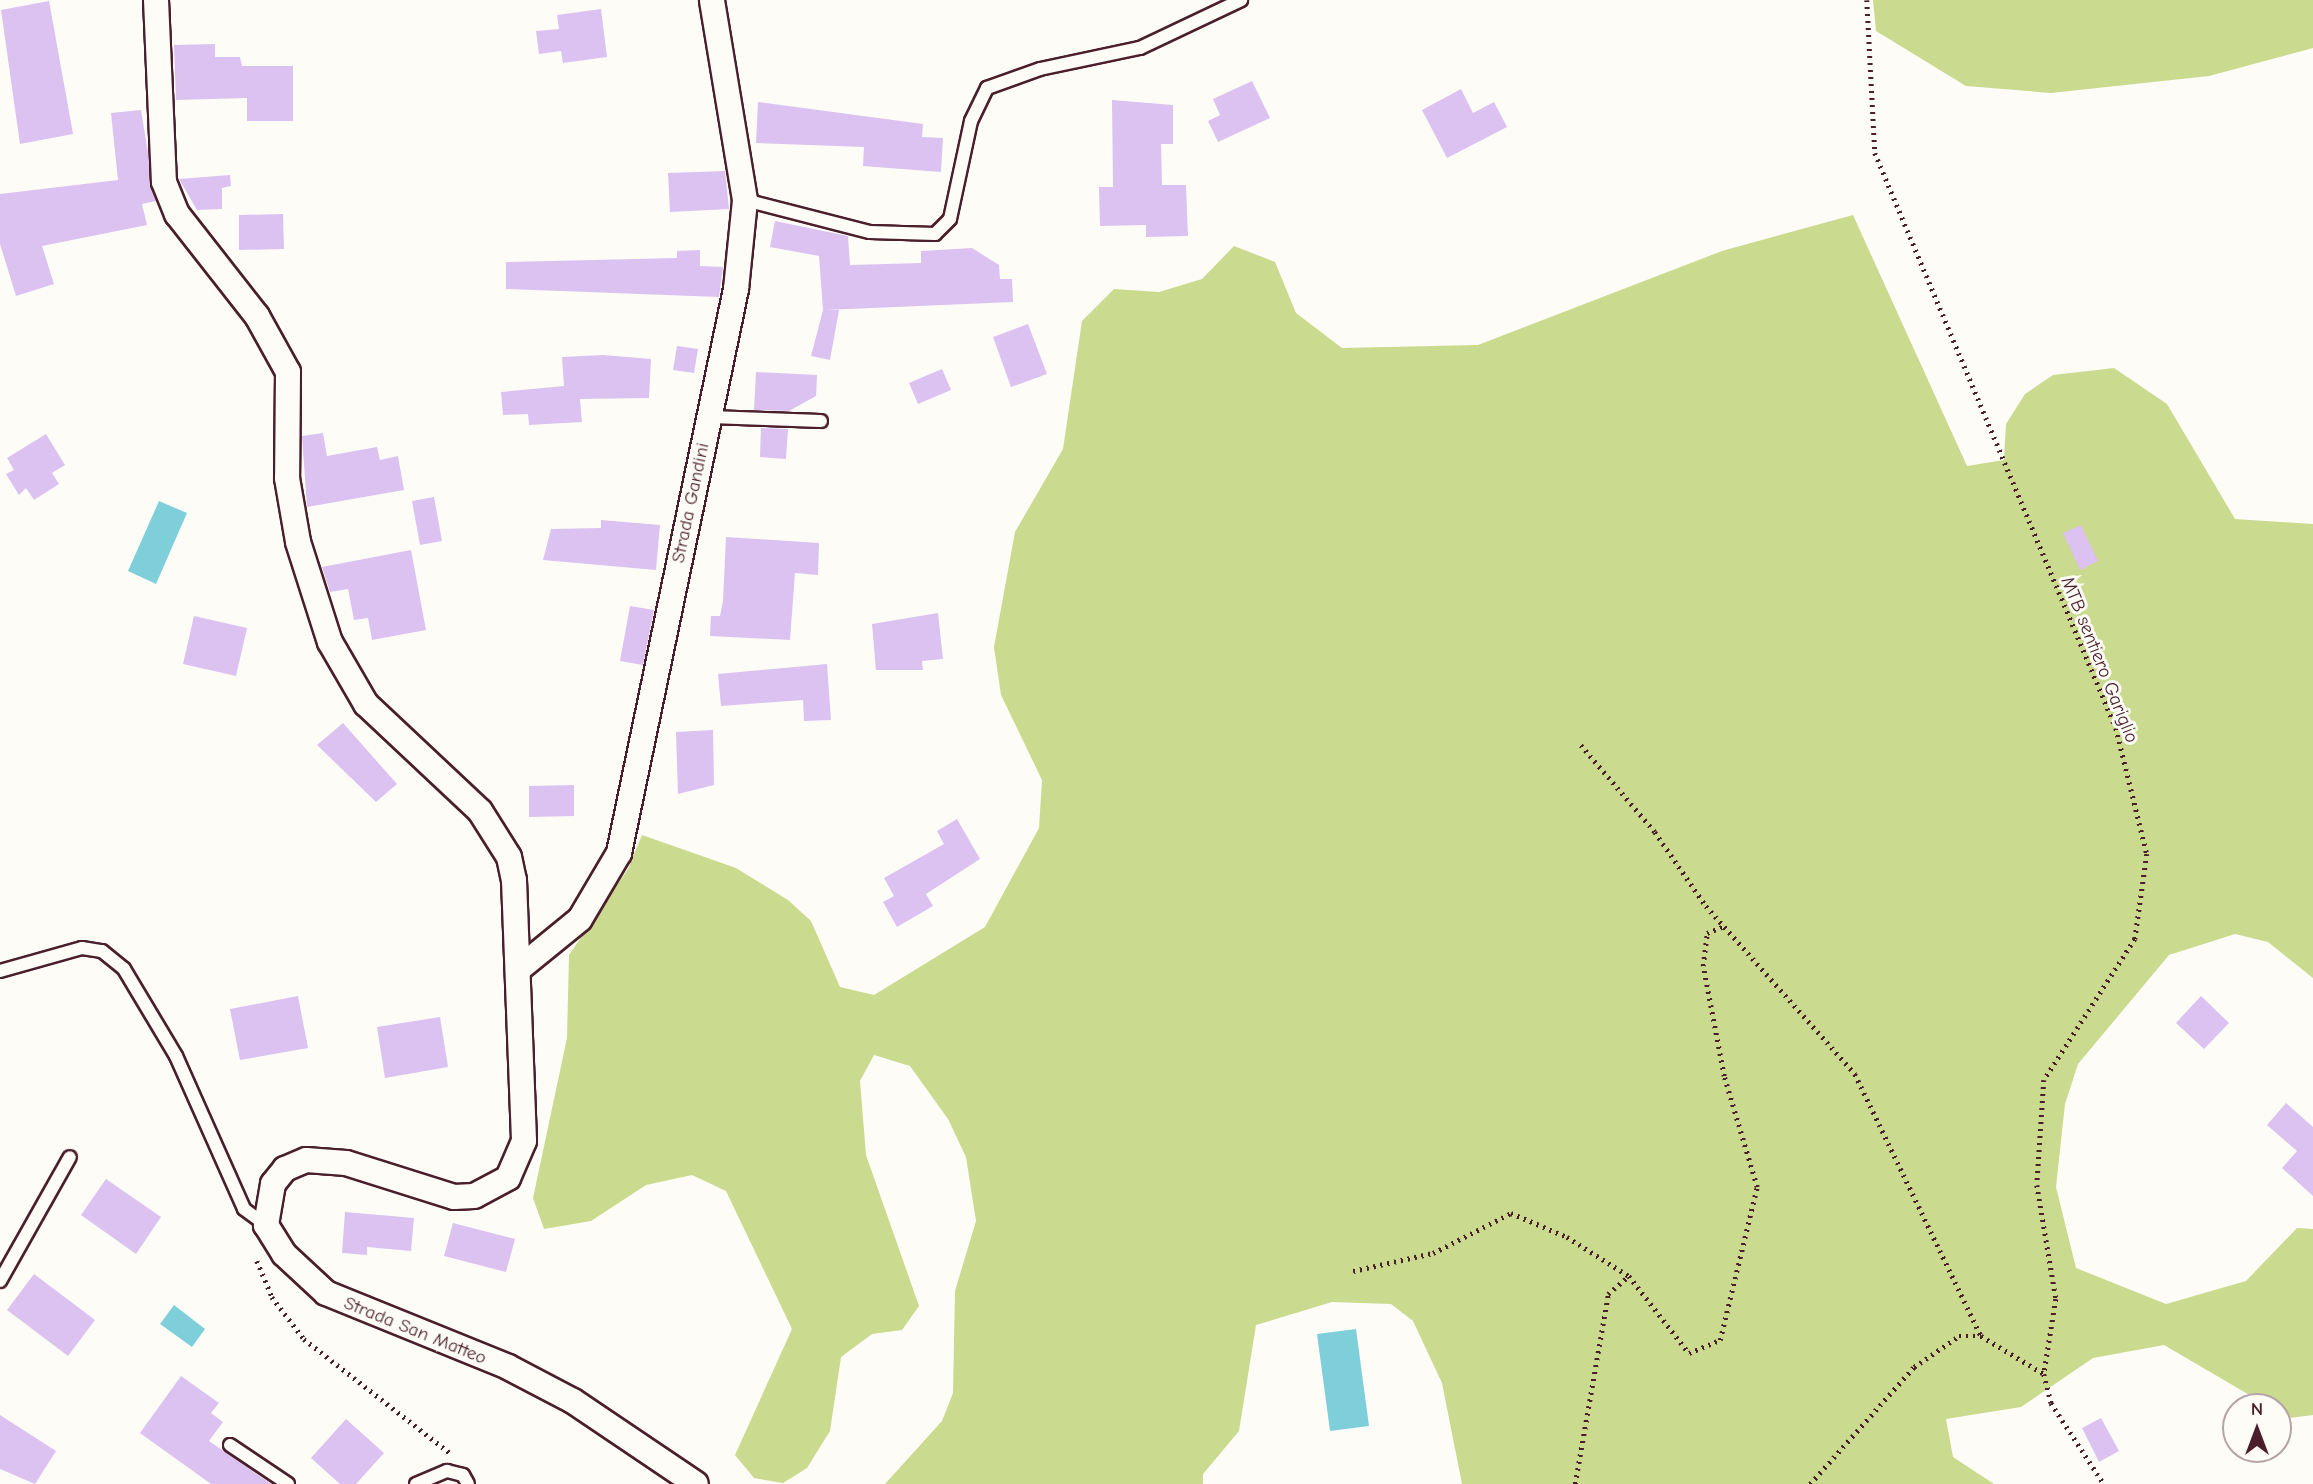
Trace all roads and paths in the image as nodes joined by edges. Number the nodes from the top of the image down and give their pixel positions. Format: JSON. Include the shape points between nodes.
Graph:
{"nodes":[{"id":1,"x":156,"y":0,"type":"edge"},
{"id":2,"x":712,"y":0,"type":"edge"},
{"id":3,"x":1241,"y":0,"type":"edge"},
{"id":4,"x":1867,"y":0,"type":"edge"},
{"id":5,"x":745,"y":200,"type":"junction"},
{"id":6,"x":710,"y":417,"type":"junction"},
{"id":7,"x":821,"y":421,"type":"dead end"},
{"id":8,"x":1581,"y":745,"type":"dead end"},
{"id":9,"x":1724,"y":926,"type":"junction"},
{"id":10,"x":520,"y":968,"type":"junction"},
{"id":11,"x":0,"y":971,"type":"edge"},
{"id":12,"x":70,"y":1157,"type":"dead end"},
{"id":13,"x":266,"y":1225,"type":"junction"},
{"id":14,"x":1353,"y":1271,"type":"dead end"},
{"id":15,"x":1629,"y":1276,"type":"junction"},
{"id":16,"x":0,"y":1280,"type":"edge"},
{"id":17,"x":1981,"y":1336,"type":"junction"},
{"id":18,"x":2044,"y":1374,"type":"junction"},
{"id":19,"x":230,"y":1445,"type":"dead end"},
{"id":20,"x":466,"y":1480,"type":"edge"},
{"id":21,"x":288,"y":1484,"type":"edge"},
{"id":22,"x":416,"y":1484,"type":"edge"},
{"id":23,"x":696,"y":1484,"type":"edge"},
{"id":24,"x":1574,"y":1484,"type":"edge"},
{"id":25,"x":1810,"y":1484,"type":"edge"},
{"id":26,"x":2104,"y":1484,"type":"edge"}],
"edges":[{"from":1,"to":10,"type":"street","via":[[164,182],[177,214],[257,316],[288,372],[287,478],[298,542],[330,642],[366,704],[442,771],[500,838],[514,880]]},
{"from":2,"to":5,"type":"street","name":"Strada Gandini"},
{"from":3,"to":5,"type":"lane","via":[[1140,48],[1040,69],[987,88],[971,121],[950,219],[935,233],[870,232]]},
{"from":4,"to":18,"type":"path","name":"MTB sentiero Gariglio","via":[[1875,153],[2116,728],[2147,854],[2135,939],[2043,1080],[2038,1185],[2056,1299]]},
{"from":5,"to":6,"type":"street","name":"Strada Gandini","via":[[736,289]]},
{"from":6,"to":7,"type":"lane"},
{"from":6,"to":10,"type":"street","name":"Strada Gandini","via":[[619,853],[580,919]]},
{"from":8,"to":9,"type":"path"},
{"from":9,"to":15,"type":"path","via":[[1707,933],[1703,966],[1724,1076],[1757,1187],[1720,1340],[1689,1353]]},
{"from":9,"to":17,"type":"path","via":[[1855,1074]]},
{"from":10,"to":13,"type":"street","via":[[524,1142],[508,1178],[474,1196],[454,1197],[346,1163],[306,1160],[285,1169],[274,1184]]},
{"from":11,"to":13,"type":"lane","via":[[82,947],[102,951],[124,969],[176,1056],[244,1209]]},
{"from":12,"to":16,"type":"lane"},
{"from":13,"to":20,"type":"path","via":[[250,1241],[256,1259],[272,1297],[304,1339],[451,1454]]},
{"from":13,"to":23,"type":"street","name":"Strada San Matteo","via":[[284,1254],[326,1293],[508,1367],[573,1401]]},
{"from":14,"to":15,"type":"path","via":[[1433,1253],[1511,1213],[1567,1237]]},
{"from":15,"to":24,"type":"path","via":[[1608,1294]]},
{"from":17,"to":18,"type":"path"},
{"from":17,"to":25,"type":"path","via":[[1959,1336],[1914,1367]]},
{"from":18,"to":26,"type":"path","name":"MTB sentiero Gariglio","via":[[2051,1403]]},
{"from":19,"to":21,"type":"lane"},
{"from":20,"to":22,"type":"lane","via":[[439,1473]]}]}
